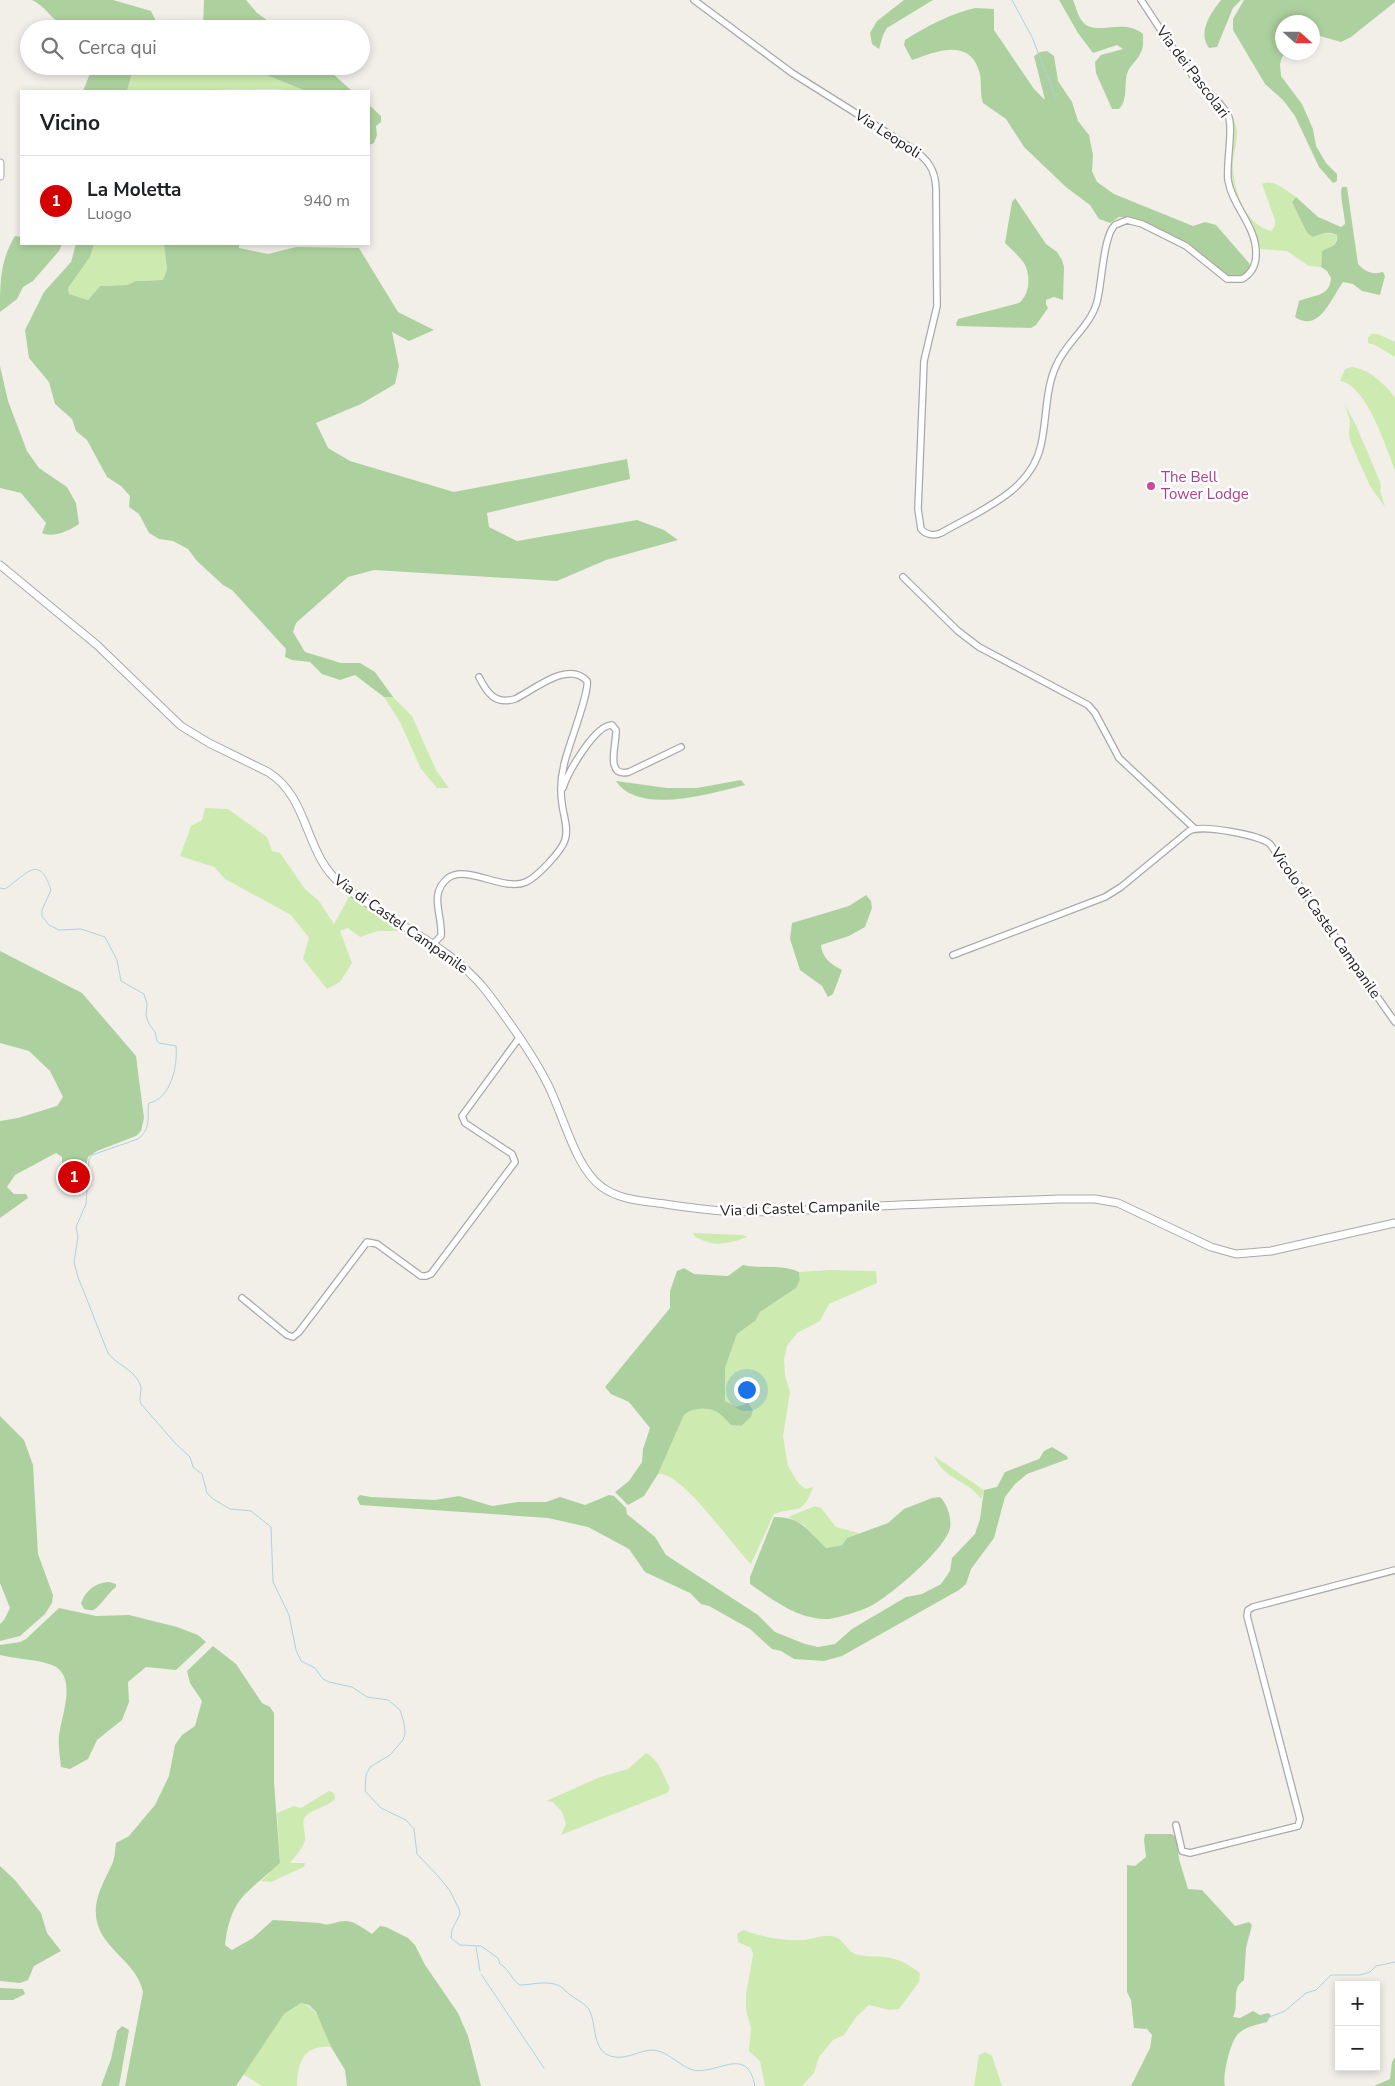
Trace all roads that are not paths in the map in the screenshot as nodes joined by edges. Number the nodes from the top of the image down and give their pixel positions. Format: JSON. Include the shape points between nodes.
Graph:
{"nodes":[{"id":1,"x":694,"y":0,"type":"edge"},
{"id":2,"x":1140,"y":0,"type":"edge"},
{"id":3,"x":0,"y":163,"type":"edge"},
{"id":4,"x":0,"y":176,"type":"edge"},
{"id":5,"x":920,"y":435,"type":"joint"},
{"id":6,"x":0,"y":565,"type":"edge"},
{"id":7,"x":903,"y":577,"type":"dead end"},
{"id":8,"x":479,"y":677,"type":"dead end"},
{"id":9,"x":680,"y":747,"type":"dead end"},
{"id":10,"x":561,"y":795,"type":"junction"},
{"id":11,"x":1194,"y":828,"type":"junction"},
{"id":12,"x":432,"y":945,"type":"junction"},
{"id":13,"x":953,"y":954,"type":"dead end"},
{"id":14,"x":1395,"y":1022,"type":"edge"},
{"id":15,"x":518,"y":1038,"type":"junction"},
{"id":16,"x":1395,"y":1223,"type":"edge"},
{"id":17,"x":242,"y":1298,"type":"dead end"},
{"id":18,"x":1395,"y":1570,"type":"edge"},
{"id":19,"x":1176,"y":1825,"type":"dead end"}],
"edges":[{"from":1,"to":5,"type":"street","name":"Via Leopoli","via":[[792,73],[890,133],[931,166],[936,188],[937,306],[924,356]]},
{"from":2,"to":5,"type":"street","name":"Via dei Pascolari","via":[[1192,74],[1230,118],[1228,181],[1255,243],[1253,269],[1242,279],[1230,280],[1186,246],[1142,224],[1127,220],[1114,225],[1108,237],[1094,311],[1064,351],[1052,375],[1041,445],[1033,465],[1019,484],[1004,497],[938,534],[925,533],[919,524]]},
{"from":3,"to":4,"type":"street"},
{"from":6,"to":12,"type":"street","name":"Via di Castel Campanile","via":[[101,649],[178,724],[280,781],[296,802],[317,854],[332,876],[361,900]]},
{"from":7,"to":11,"type":"street","via":[[978,647],[1088,705],[1119,758]]},
{"from":8,"to":10,"type":"street","via":[[491,696],[508,701],[566,674],[578,675],[586,681],[587,693],[563,768]]},
{"from":9,"to":10,"type":"street","via":[[629,772],[622,772],[613,764],[616,730],[612,725],[607,726],[595,736],[577,761]]},
{"from":10,"to":12,"type":"street","via":[[566,832],[557,852],[536,876],[522,883],[500,883],[463,874],[449,878],[438,898],[441,936]]},
{"from":11,"to":13,"type":"street","via":[[1105,897]]},
{"from":11,"to":14,"type":"street","name":"Vicolo di Castel Campanile","via":[[1269,842]]},
{"from":12,"to":15,"type":"street","name":"Via di Castel Campanile","via":[[476,979]]},
{"from":15,"to":16,"type":"street","name":"Via di Castel Campanile","via":[[548,1085],[586,1172],[607,1190],[634,1200],[740,1212],[1098,1199],[1127,1207],[1218,1250],[1241,1254],[1271,1251]]},
{"from":15,"to":17,"type":"street","via":[[462,1116],[465,1123],[512,1154],[515,1162],[430,1275],[420,1275],[376,1244],[367,1242],[293,1337]]},
{"from":18,"to":19,"type":"street","via":[[1248,1610],[1300,1820],[1298,1826],[1188,1853],[1181,1849]]}]}
